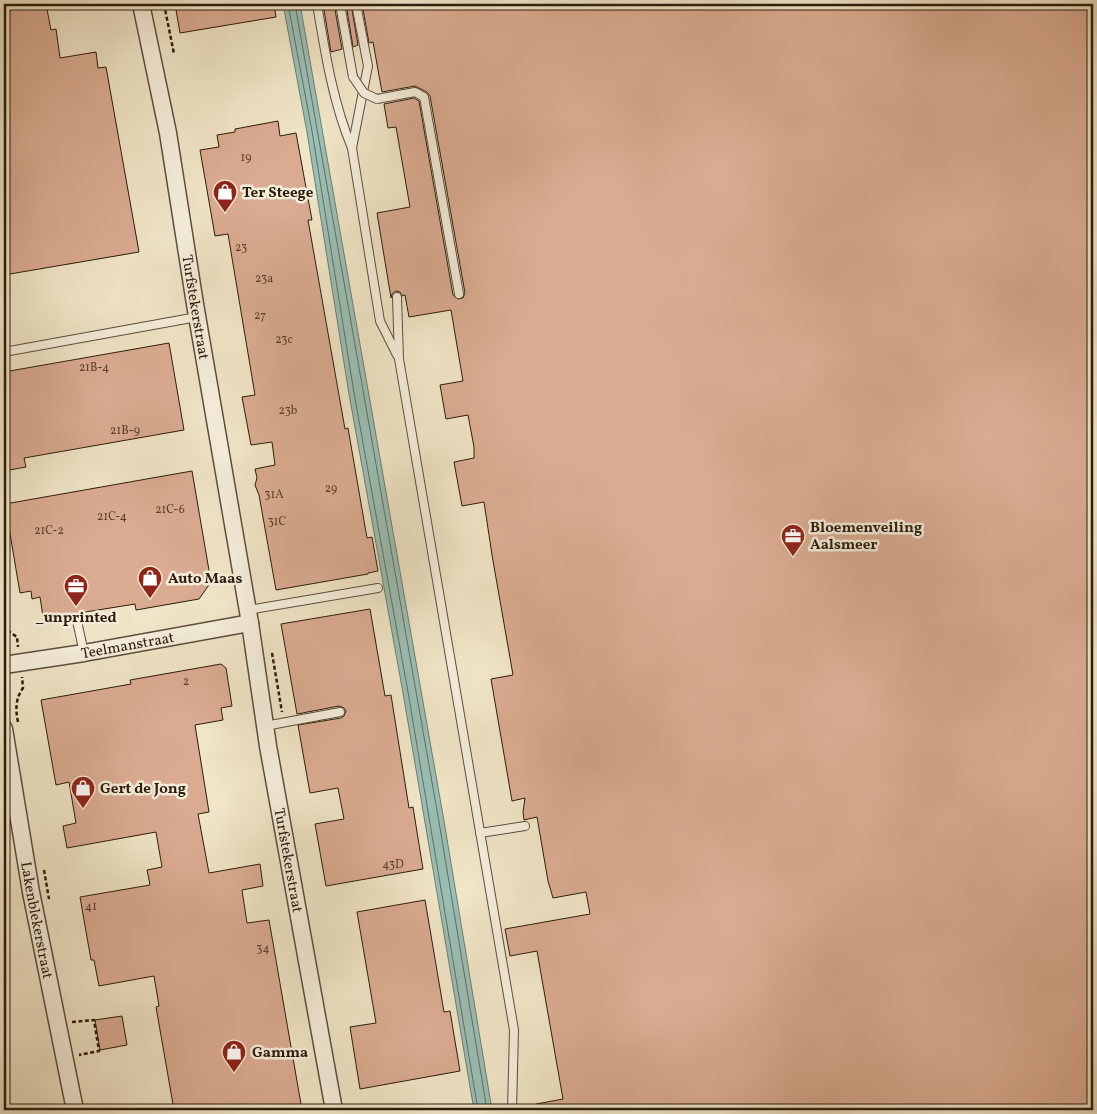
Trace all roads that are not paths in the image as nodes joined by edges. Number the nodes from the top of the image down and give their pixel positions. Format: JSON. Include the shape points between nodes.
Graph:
{"nodes":[{"id":1,"x":142,"y":4,"type":"edge"},
{"id":2,"x":317,"y":4,"type":"edge"},
{"id":3,"x":340,"y":4,"type":"edge"},
{"id":4,"x":356,"y":4,"type":"edge"},
{"id":5,"x":352,"y":148,"type":"junction"},
{"id":6,"x":459,"y":294,"type":"dead end"},
{"id":7,"x":397,"y":297,"type":"dead end"},
{"id":8,"x":197,"y":317,"type":"junction"},
{"id":9,"x":4,"y":352,"type":"edge"},
{"id":10,"x":399,"y":359,"type":"junction"},
{"id":11,"x":378,"y":588,"type":"dead end"},
{"id":12,"x":249,"y":616,"type":"junction"},
{"id":13,"x":77,"y":621,"type":"dead end"},
{"id":14,"x":84,"y":653,"type":"junction"},
{"id":15,"x":12,"y":663,"type":"edge"},
{"id":16,"x":340,"y":712,"type":"dead end"},
{"id":17,"x":265,"y":726,"type":"junction"},
{"id":18,"x":12,"y":728,"type":"edge"},
{"id":19,"x":525,"y":826,"type":"dead end"},
{"id":20,"x":480,"y":833,"type":"junction"},
{"id":21,"x":75,"y":1110,"type":"edge"},
{"id":22,"x":334,"y":1110,"type":"edge"},
{"id":23,"x":512,"y":1110,"type":"edge"}],
"edges":[{"from":1,"to":8,"type":"street","name":"Turfstekerstraat","via":[[168,133]]},
{"from":2,"to":5,"type":"lane","via":[[342,126]]},
{"from":3,"to":6,"type":"lane","bridge":true,"via":[[352,77],[364,93],[378,99],[415,92],[424,98]]},
{"from":4,"to":5,"type":"lane","via":[[368,66]]},
{"from":5,"to":10,"type":"lane","via":[[380,321]]},
{"from":7,"to":10,"type":"lane"},
{"from":8,"to":9,"type":"lane"},
{"from":8,"to":12,"type":"street","name":"Turfstekerstraat"},
{"from":10,"to":20,"type":"lane"},
{"from":11,"to":12,"type":"lane"},
{"from":12,"to":14,"type":"street","name":"Teelmanstraat"},
{"from":12,"to":17,"type":"street","name":"Turfstekerstraat"},
{"from":13,"to":14,"type":"lane"},
{"from":14,"to":15,"type":"street","name":"Teelmanstraat"},
{"from":16,"to":17,"type":"lane"},
{"from":17,"to":22,"type":"street","name":"Turfstekerstraat"},
{"from":18,"to":21,"type":"street","name":"Lakenblekerstraat","via":[[31,892]]},
{"from":19,"to":20,"type":"lane"},
{"from":20,"to":23,"type":"lane","via":[[514,1030]]}]}
